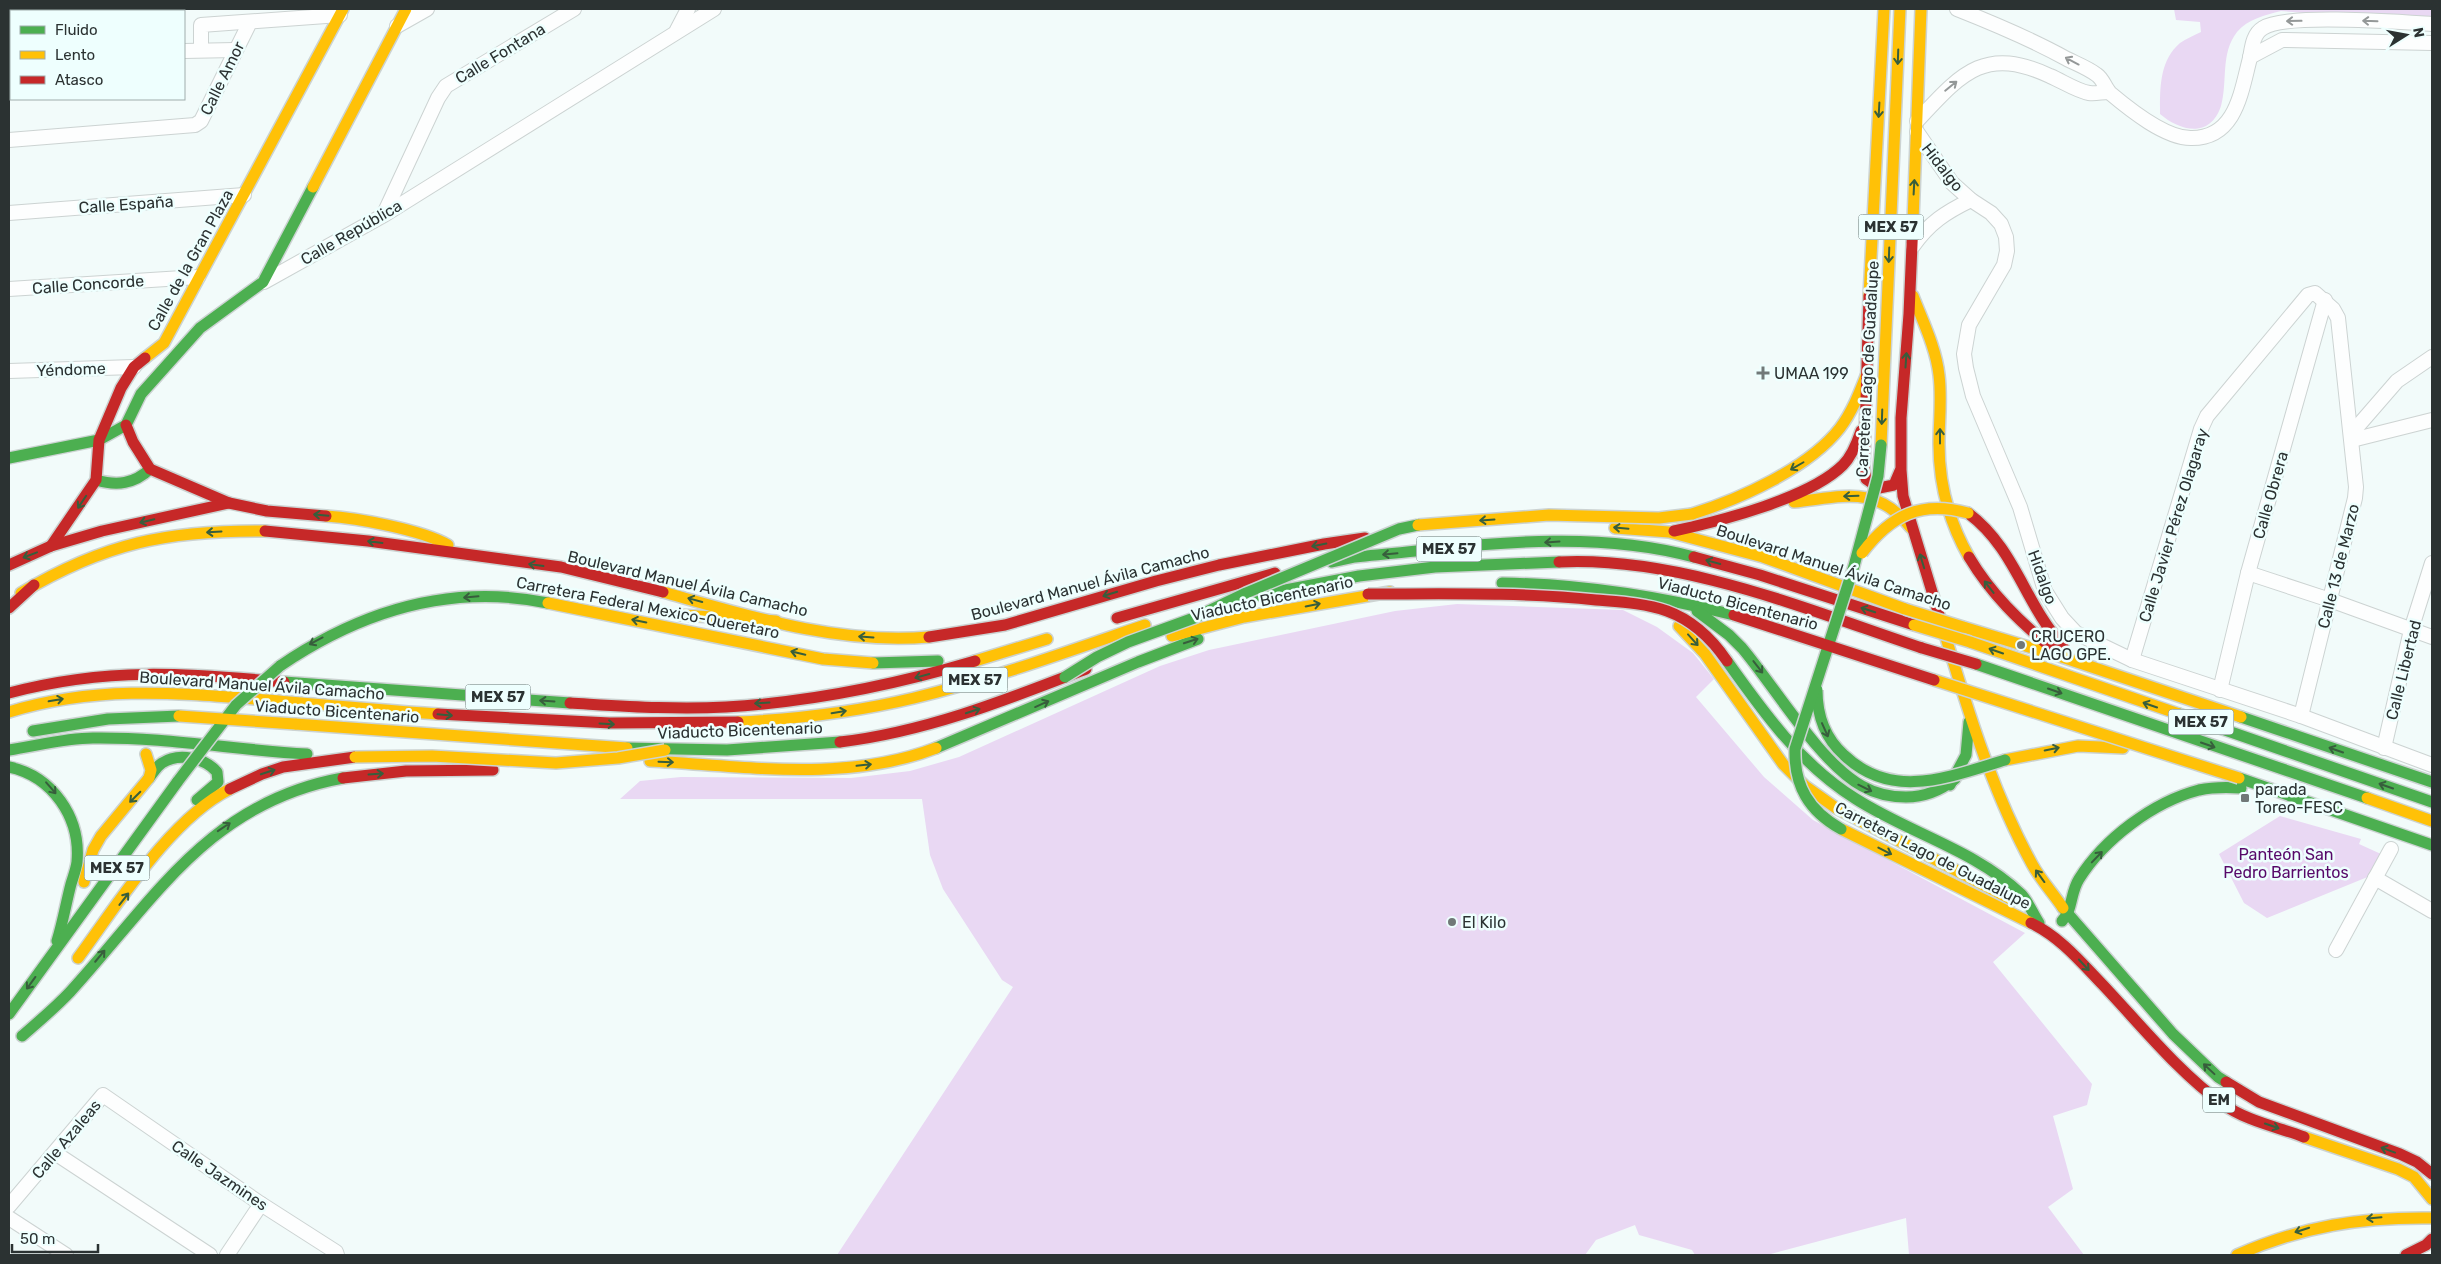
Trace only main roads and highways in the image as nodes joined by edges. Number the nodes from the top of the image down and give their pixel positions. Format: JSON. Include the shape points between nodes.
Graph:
{"nodes":[{"id":1,"x":406,"y":9,"type":"edge"},
{"id":2,"x":1884,"y":9,"type":"edge"},
{"id":3,"x":1900,"y":9,"type":"edge"},
{"id":4,"x":1921,"y":9,"type":"edge"},
{"id":5,"x":342,"y":12,"type":"edge"},
{"id":6,"x":1911,"y":288,"type":"junction"},
{"id":7,"x":1866,"y":376,"type":"junction"},
{"id":8,"x":1864,"y":418,"type":"junction"},
{"id":9,"x":126,"y":425,"type":"junction"},
{"id":10,"x":1835,"y":435,"type":"junction"},
{"id":11,"x":99,"y":440,"type":"junction"},
{"id":12,"x":9,"y":458,"type":"edge"},
{"id":13,"x":150,"y":469,"type":"junction"},
{"id":14,"x":1900,"y":471,"type":"junction"},
{"id":15,"x":1801,"y":477,"type":"junction"},
{"id":16,"x":96,"y":480,"type":"junction"},
{"id":17,"x":1752,"y":491,"type":"junction"},
{"id":18,"x":229,"y":503,"type":"junction"},
{"id":19,"x":1774,"y":503,"type":"junction"},
{"id":20,"x":1688,"y":529,"type":"junction"},
{"id":21,"x":1669,"y":532,"type":"junction"},
{"id":22,"x":1916,"y":539,"type":"junction"},
{"id":23,"x":51,"y":546,"type":"junction"},
{"id":24,"x":468,"y":556,"type":"junction"},
{"id":25,"x":9,"y":565,"type":"edge"},
{"id":26,"x":1854,"y":566,"type":"junction"},
{"id":27,"x":34,"y":585,"type":"junction"},
{"id":28,"x":1368,"y":594,"type":"junction"},
{"id":29,"x":520,"y":597,"type":"junction"},
{"id":30,"x":1642,"y":599,"type":"junction"},
{"id":31,"x":9,"y":600,"type":"edge"},
{"id":32,"x":596,"y":601,"type":"dead end"},
{"id":33,"x":1224,"y":603,"type":"junction"},
{"id":34,"x":9,"y":608,"type":"edge"},
{"id":35,"x":1697,"y":610,"type":"junction"},
{"id":36,"x":664,"y":612,"type":"dead end"},
{"id":37,"x":776,"y":621,"type":"junction"},
{"id":38,"x":1105,"y":621,"type":"dead end"},
{"id":39,"x":1059,"y":636,"type":"dead end"},
{"id":40,"x":2062,"y":656,"type":"junction"},
{"id":41,"x":986,"y":658,"type":"junction"},
{"id":42,"x":2092,"y":666,"type":"junction"},
{"id":43,"x":1065,"y":677,"type":"junction"},
{"id":44,"x":1817,"y":682,"type":"junction"},
{"id":45,"x":9,"y":693,"type":"edge"},
{"id":46,"x":1966,"y":709,"type":"junction"},
{"id":47,"x":9,"y":712,"type":"edge"},
{"id":48,"x":193,"y":727,"type":"junction"},
{"id":49,"x":171,"y":729,"type":"junction"},
{"id":50,"x":13,"y":738,"type":"edge"},
{"id":51,"x":90,"y":742,"type":"junction"},
{"id":52,"x":189,"y":743,"type":"junction"},
{"id":53,"x":2124,"y":748,"type":"junction"},
{"id":54,"x":9,"y":750,"type":"edge"},
{"id":55,"x":108,"y":750,"type":"dead end"},
{"id":56,"x":174,"y":750,"type":"junction"},
{"id":57,"x":240,"y":750,"type":"junction"},
{"id":58,"x":665,"y":750,"type":"junction"},
{"id":59,"x":355,"y":757,"type":"junction"},
{"id":60,"x":639,"y":761,"type":"junction"},
{"id":61,"x":9,"y":767,"type":"edge"},
{"id":62,"x":150,"y":778,"type":"junction"},
{"id":63,"x":1955,"y":779,"type":"junction"},
{"id":64,"x":2432,"y":782,"type":"edge"},
{"id":65,"x":2240,"y":783,"type":"junction"},
{"id":66,"x":2432,"y":802,"type":"edge"},
{"id":67,"x":1880,"y":811,"type":"junction"},
{"id":68,"x":2432,"y":821,"type":"edge"},
{"id":69,"x":2432,"y":845,"type":"edge"},
{"id":70,"x":2432,"y":855,"type":"edge"},
{"id":71,"x":144,"y":870,"type":"junction"},
{"id":72,"x":2068,"y":915,"type":"junction"},
{"id":73,"x":2039,"y":923,"type":"junction"},
{"id":74,"x":2049,"y":932,"type":"junction"},
{"id":75,"x":58,"y":939,"type":"junction"},
{"id":76,"x":53,"y":953,"type":"junction"},
{"id":77,"x":70,"y":968,"type":"dead end"},
{"id":78,"x":47,"y":998,"type":"dead end"},
{"id":79,"x":9,"y":1014,"type":"edge"},
{"id":80,"x":22,"y":1036,"type":"junction"},
{"id":81,"x":13,"y":1047,"type":"dead end"},
{"id":82,"x":2236,"y":1090,"type":"junction"},
{"id":83,"x":2259,"y":1102,"type":"junction"},
{"id":84,"x":2224,"y":1104,"type":"junction"},
{"id":85,"x":2250,"y":1118,"type":"junction"},
{"id":86,"x":2432,"y":1173,"type":"edge"},
{"id":87,"x":2414,"y":1177,"type":"junction"},
{"id":88,"x":2413,"y":1196,"type":"dead end"},
{"id":89,"x":2432,"y":1198,"type":"edge"},
{"id":90,"x":2407,"y":1207,"type":"dead end"},
{"id":91,"x":2392,"y":1217,"type":"junction"},
{"id":92,"x":2432,"y":1218,"type":"edge"},
{"id":93,"x":2432,"y":1239,"type":"edge"},
{"id":94,"x":2237,"y":1255,"type":"edge"},
{"id":95,"x":2406,"y":1255,"type":"edge"}],
"edges":[{"from":1,"to":9,"type":"main road","name":"Calle República","via":[[263,282],[200,328],[141,394]]},
{"from":2,"to":7,"type":"main road","one_way":true},
{"from":3,"to":26,"type":"main road","name":"Carretera Lago de Guadalupe","number":"MEX 57","one_way":true,"bridge":true,"via":[[1881,444],[1876,484]]},
{"from":6,"to":4,"type":"main road","name":"Carretera Lago de Guadalupe","number":"MEX 57","one_way":true},
{"from":5,"to":11,"type":"main road","name":"Calle de la Gran Plaza","via":[[164,343],[134,367],[121,388]]},
{"from":14,"to":6,"type":"main road","name":"Carretera Lago de Guadalupe","one_way":true},
{"from":40,"to":6,"type":"main road","one_way":true,"via":[[2029,630],[1996,596],[1970,560],[1953,526],[1941,480],[1938,370]]},
{"from":7,"to":8,"type":"main road"},
{"from":7,"to":10,"type":"main road","via":[[1853,408]]},
{"from":8,"to":14,"type":"main road","via":[[1866,479],[1874,487],[1884,488],[1897,481]]},
{"from":8,"to":19,"type":"main road","via":[[1856,446],[1840,468],[1817,485]]},
{"from":9,"to":11,"type":"main road"},
{"from":9,"to":13,"type":"main road"},
{"from":10,"to":15,"type":"main road","via":[[1826,452]]},
{"from":10,"to":17,"type":"main road","one_way":true,"via":[[1812,456]]},
{"from":11,"to":12,"type":"main road"},
{"from":11,"to":16,"type":"main road","name":"Calle de la Gran Plaza"},
{"from":13,"to":16,"type":"main road","via":[[142,478],[125,484],[106,484]]},
{"from":13,"to":18,"type":"main road"},
{"from":14,"to":22,"type":"main road","name":"Carretera Lago de Guadalupe","via":[[1903,496]]},
{"from":15,"to":17,"type":"main road"},
{"from":15,"to":20,"type":"main road"},
{"from":16,"to":23,"type":"main road","name":"Calle de la Gran Plaza","one_way":true},
{"from":17,"to":33,"type":"main road","one_way":true,"bridge":true,"via":[[1692,514],[1654,518],[1549,515],[1411,526],[1376,537]]},
{"from":18,"to":23,"type":"main road","one_way":true,"via":[[102,531]]},
{"from":24,"to":18,"type":"main road","one_way":true,"via":[[434,537],[403,529],[343,517]]},
{"from":19,"to":20,"type":"main road"},
{"from":22,"to":19,"type":"main road","one_way":true,"via":[[1902,516],[1888,504],[1872,497],[1854,495]]},
{"from":20,"to":21,"type":"main road"},
{"from":21,"to":37,"type":"main road","name":"Boulevard Manuel Ávila Camacho","one_way":true,"via":[[1570,525],[1350,539],[1173,575],[1001,628],[955,636],[896,639],[840,635]]},
{"from":21,"to":40,"type":"main road","name":"Boulevard Manuel Ávila Camacho","bridge":true,"via":[[1763,557],[1905,608]]},
{"from":46,"to":22,"type":"main road","name":"Carretera Lago de Guadalupe","one_way":true},
{"from":23,"to":25,"type":"main road","one_way":true},
{"from":24,"to":27,"type":"main road","name":"Boulevard Manuel Ávila Camacho","one_way":true,"via":[[264,529],[185,534],[97,554]]},
{"from":37,"to":24,"type":"main road","name":"Boulevard Manuel Ávila Camacho","one_way":true,"via":[[589,572]]},
{"from":26,"to":42,"type":"main road","bridge":true,"via":[[1874,537],[1902,515],[1930,507],[1949,507],[1968,513],[1988,527],[2001,542],[2051,632],[2071,652]]},
{"from":26,"to":44,"type":"main road","name":"Carretera Lago de Guadalupe","number":"MEX 57","bridge":true},
{"from":27,"to":31,"type":"main road","name":"Boulevard Manuel Ávila Camacho"},
{"from":27,"to":34,"type":"main road"},
{"from":43,"to":28,"type":"main road","name":"Viaducto Bicentenario","one_way":true,"bridge":true,"via":[[1147,644],[1206,626]]},
{"from":28,"to":65,"type":"main road","name":"Viaducto Bicentenario","bridge":true,"via":[[1469,584],[1534,583],[1586,585],[1671,599],[1842,649]]},
{"from":28,"to":67,"type":"main road","bridge":true,"via":[[1520,595],[1596,600],[1652,607],[1678,616],[1716,646],[1751,698],[1801,756],[1842,790]]},
{"from":29,"to":32,"type":"main road"},
{"from":41,"to":29,"type":"main road","name":"Carretera Federal Mexico-Queretaro","number":"MEX 57","one_way":true,"via":[[892,664],[848,662]]},
{"from":29,"to":76,"type":"main road","name":"Carretera Federal Mexico-Queretaro","number":"MEX 57","one_way":true,"bridge":true,"via":[[431,600],[388,611],[311,643],[280,666],[236,705]]},
{"from":30,"to":35,"type":"main road"},
{"from":60,"to":30,"type":"main road","one_way":true,"via":[[799,768],[890,762],[997,724],[1152,654],[1218,632],[1415,595],[1464,591],[1569,591]]},
{"from":30,"to":73,"type":"main road","one_way":true,"via":[[1666,614],[1696,643],[1783,764],[1810,790],[1836,808],[2000,892]]},
{"from":33,"to":43,"type":"main road","bridge":true,"via":[[1187,621],[1128,642]]},
{"from":47,"to":33,"type":"main road","name":"Boulevard Manuel Ávila Camacho","number":"MEX 57","one_way":true,"via":[[84,696],[168,692],[459,716],[638,725],[726,724],[834,713],[902,701],[1018,667],[1180,613]]},
{"from":33,"to":68,"type":"main road","name":"Boulevard Manuel Ávila Camacho","number":"MEX 57","one_way":true,"bridge":true,"via":[[1369,575],[1435,567],[1573,560],[1663,569],[1756,593],[1976,664]]},
{"from":35,"to":53,"type":"main road"},
{"from":35,"to":63,"type":"main road","one_way":true,"via":[[1742,648],[1830,762],[1850,780],[1873,792],[1904,798],[1932,794]]},
{"from":36,"to":37,"type":"main road","via":[[694,617]]},
{"from":66,"to":38,"type":"main road","name":"Boulevard Manuel Ávila Camacho","number":"MEX 57","one_way":true,"bridge":true,"via":[[1970,642],[1760,575],[1668,550],[1571,540],[1355,558],[1254,578]]},
{"from":39,"to":41,"type":"main road","name":"Boulevard Manuel Ávila Camacho","number":"MEX 57"},
{"from":40,"to":42,"type":"main road","name":"Boulevard Manuel Ávila Camacho","number":"MEX 57"},
{"from":41,"to":45,"type":"main road","name":"Boulevard Manuel Ávila Camacho","number":"MEX 57","one_way":true,"via":[[901,682],[833,696],[677,708],[144,672],[52,681]]},
{"from":64,"to":42,"type":"main road","name":"Boulevard Manuel Ávila Camacho","number":"MEX 57","one_way":true},
{"from":58,"to":43,"type":"main road","name":"Viaducto Bicentenario","one_way":true,"via":[[774,748],[853,741],[937,723]]},
{"from":44,"to":53,"type":"main road","one_way":true,"bridge":true,"via":[[1818,706],[1830,739],[1848,761],[1873,777],[1897,783],[1922,783],[2070,746]]},
{"from":44,"to":74,"type":"main road","name":"Carretera Lago de Guadalupe","one_way":true,"bridge":true,"via":[[1797,739],[1795,770],[1801,790],[1813,809],[1841,829]]},
{"from":46,"to":63,"type":"main road","via":[[1968,745]]},
{"from":72,"to":46,"type":"main road","name":"Carretera Lago de Guadalupe","one_way":true,"via":[[2033,866],[2013,827]]},
{"from":48,"to":49,"type":"main road"},
{"from":48,"to":50,"type":"main road","via":[[133,722],[95,724]]},
{"from":48,"to":60,"type":"main road","via":[[406,739]]},
{"from":49,"to":51,"type":"main road","via":[[114,733]]},
{"from":49,"to":52,"type":"main road"},
{"from":50,"to":58,"type":"main road","name":"Viaducto Bicentenario","bridge":true,"via":[[70,724],[179,716]]},
{"from":51,"to":52,"type":"main road"},
{"from":51,"to":54,"type":"main road"},
{"from":51,"to":55,"type":"main road"},
{"from":51,"to":56,"type":"main road"},
{"from":52,"to":57,"type":"main road"},
{"from":53,"to":65,"type":"main road"},
{"from":56,"to":57,"type":"main road"},
{"from":56,"to":62,"type":"main road","via":[[141,754],[151,770]]},
{"from":57,"to":59,"type":"main road"},
{"from":58,"to":59,"type":"main road","bridge":true,"via":[[556,763],[432,756]]},
{"from":71,"to":59,"type":"main road","one_way":true,"via":[[182,824],[224,792],[283,767]]},
{"from":80,"to":60,"type":"main road","one_way":true,"via":[[69,994],[170,874],[208,837],[243,814],[285,794],[356,776],[423,770],[576,769]]},
{"from":61,"to":75,"type":"main road","one_way":true,"via":[[34,773],[48,784],[59,798],[74,832],[77,859]]},
{"from":62,"to":71,"type":"main road","via":[[160,765],[182,758],[209,763],[218,776],[214,786],[171,823]]},
{"from":62,"to":75,"type":"main road","one_way":true,"via":[[100,836],[75,913]]},
{"from":63,"to":67,"type":"main road","via":[[1932,800],[1901,810]]},
{"from":65,"to":69,"type":"main road","name":"Viaducto Bicentenario"},
{"from":65,"to":70,"type":"main road"},
{"from":72,"to":65,"type":"main road","one_way":true,"via":[[2071,898],[2082,875],[2130,828],[2187,794]]},
{"from":67,"to":73,"type":"main road","via":[[1993,872],[2022,895]]},
{"from":77,"to":71,"type":"main road","one_way":true},
{"from":72,"to":74,"type":"main road"},
{"from":82,"to":72,"type":"main road","name":"Carretera Lago de Guadalupe","number":"EM","one_way":true,"via":[[2172,1034]]},
{"from":73,"to":74,"type":"main road"},
{"from":74,"to":84,"type":"main road","name":"Carretera Lago de Guadalupe","number":"EM","one_way":true,"via":[[2200,1085]]},
{"from":75,"to":76,"type":"main road"},
{"from":76,"to":79,"type":"main road","name":"Carretera Federal Mexico-Queretaro","number":"MEX 57","one_way":true},
{"from":78,"to":80,"type":"main road"},
{"from":80,"to":81,"type":"main road"},
{"from":82,"to":83,"type":"main road","name":"Carretera Lago de Guadalupe","number":"EM"},
{"from":82,"to":84,"type":"main road","via":[[2236,1101]]},
{"from":83,"to":85,"type":"main road","via":[[2248,1108]]},
{"from":86,"to":83,"type":"main road","name":"Carretera Lago de Guadalupe","number":"EM","one_way":true,"via":[[2400,1154]]},
{"from":84,"to":85,"type":"main road","name":"Carretera Lago de Guadalupe","number":"EM"},
{"from":85,"to":87,"type":"main road","name":"Carretera Lago de Guadalupe","number":"EM","one_way":true},
{"from":87,"to":88,"type":"main road"},
{"from":87,"to":89,"type":"main road","name":"Carretera Lago de Guadalupe","number":"EM"},
{"from":90,"to":91,"type":"main road"},
{"from":91,"to":92,"type":"main road"},
{"from":91,"to":94,"type":"main road","one_way":true,"via":[[2308,1228]]},
{"from":93,"to":95,"type":"main road"}]}
